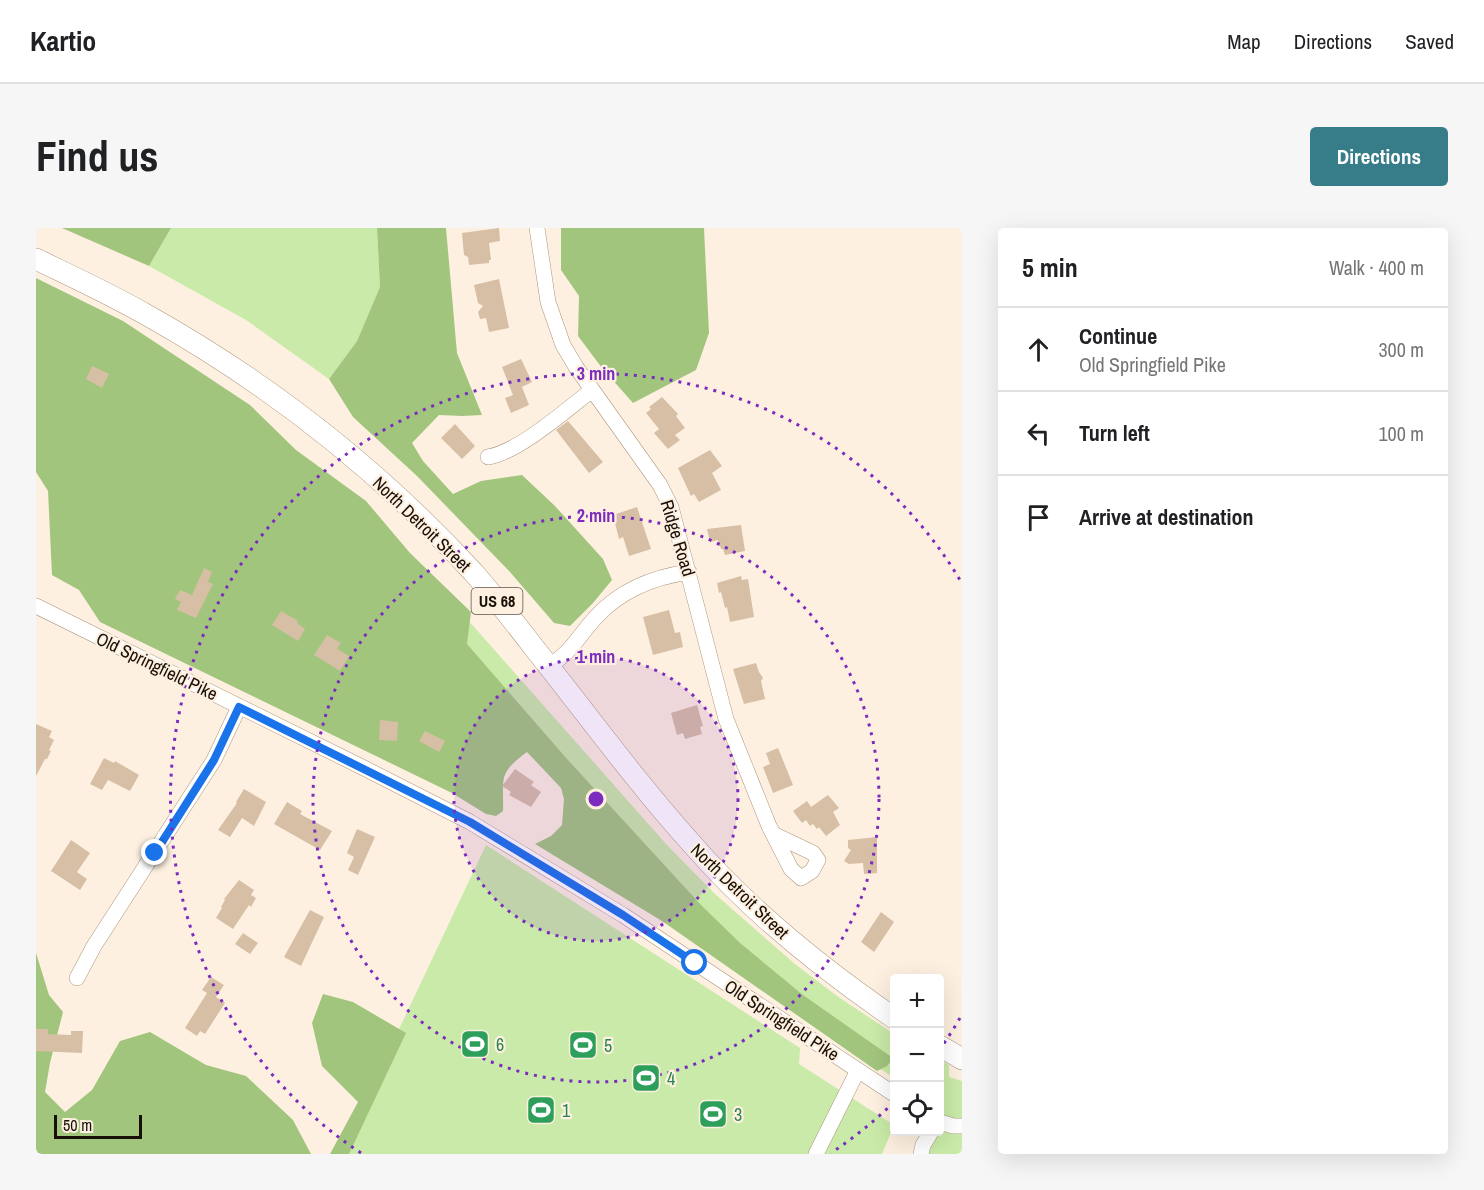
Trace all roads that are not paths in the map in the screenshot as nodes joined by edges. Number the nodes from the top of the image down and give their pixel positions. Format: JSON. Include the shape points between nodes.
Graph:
{"nodes":[{"id":1,"x":537,"y":228,"type":"edge"},
{"id":2,"x":36,"y":260,"type":"edge"},
{"id":3,"x":592,"y":390,"type":"junction"},
{"id":4,"x":488,"y":457,"type":"dead end"},
{"id":5,"x":689,"y":572,"type":"junction"},
{"id":6,"x":36,"y":606,"type":"edge"},
{"id":7,"x":549,"y":666,"type":"junction"},
{"id":8,"x":239,"y":707,"type":"junction"},
{"id":9,"x":773,"y":834,"type":"dead end"},
{"id":10,"x":76,"y":978,"type":"dead end"},
{"id":11,"x":890,"y":1015,"type":"edge"},
{"id":12,"x":944,"y":1049,"type":"edge"},
{"id":13,"x":962,"y":1059,"type":"edge"},
{"id":14,"x":862,"y":1073,"type":"junction"},
{"id":15,"x":890,"y":1091,"type":"edge"},
{"id":16,"x":944,"y":1124,"type":"edge"},
{"id":17,"x":962,"y":1126,"type":"edge"},
{"id":18,"x":928,"y":1136,"type":"edge"},
{"id":19,"x":816,"y":1154,"type":"edge"},
{"id":20,"x":826,"y":1154,"type":"edge"},
{"id":21,"x":921,"y":1154,"type":"edge"}],
"edges":[{"from":1,"to":3,"type":"street","name":"Ridge Road","via":[[543,280],[554,324]]},
{"from":2,"to":7,"type":"highway","name":"North Detroit Street","number":"US 68","via":[[105,292],[182,335],[315,427],[414,512],[496,600]]},
{"from":3,"to":4,"type":"street","via":[[519,445]]},
{"from":3,"to":5,"type":"street","name":"Ridge Road","via":[[660,485],[675,519]]},
{"from":5,"to":7,"type":"street","via":[[645,582],[620,596],[597,616],[570,651]]},
{"from":5,"to":9,"type":"street","name":"Ridge Road","via":[[726,719]]},
{"from":6,"to":8,"type":"street","name":"Old Springfield Pike"},
{"from":7,"to":11,"type":"highway","name":"North Detroit Street","number":"US 68","via":[[677,828],[738,892],[819,963]]},
{"from":8,"to":10,"type":"street","via":[[214,760]]},
{"from":8,"to":14,"type":"street","name":"Old Springfield Pike","via":[[470,822],[623,915]]},
{"from":12,"to":13,"type":"highway"},
{"from":14,"to":15,"type":"street","name":"Old Springfield Pike"},
{"from":14,"to":19,"type":"street"},
{"from":14,"to":20,"type":"street"},
{"from":16,"to":17,"type":"street"},
{"from":18,"to":21,"type":"street"}]}
